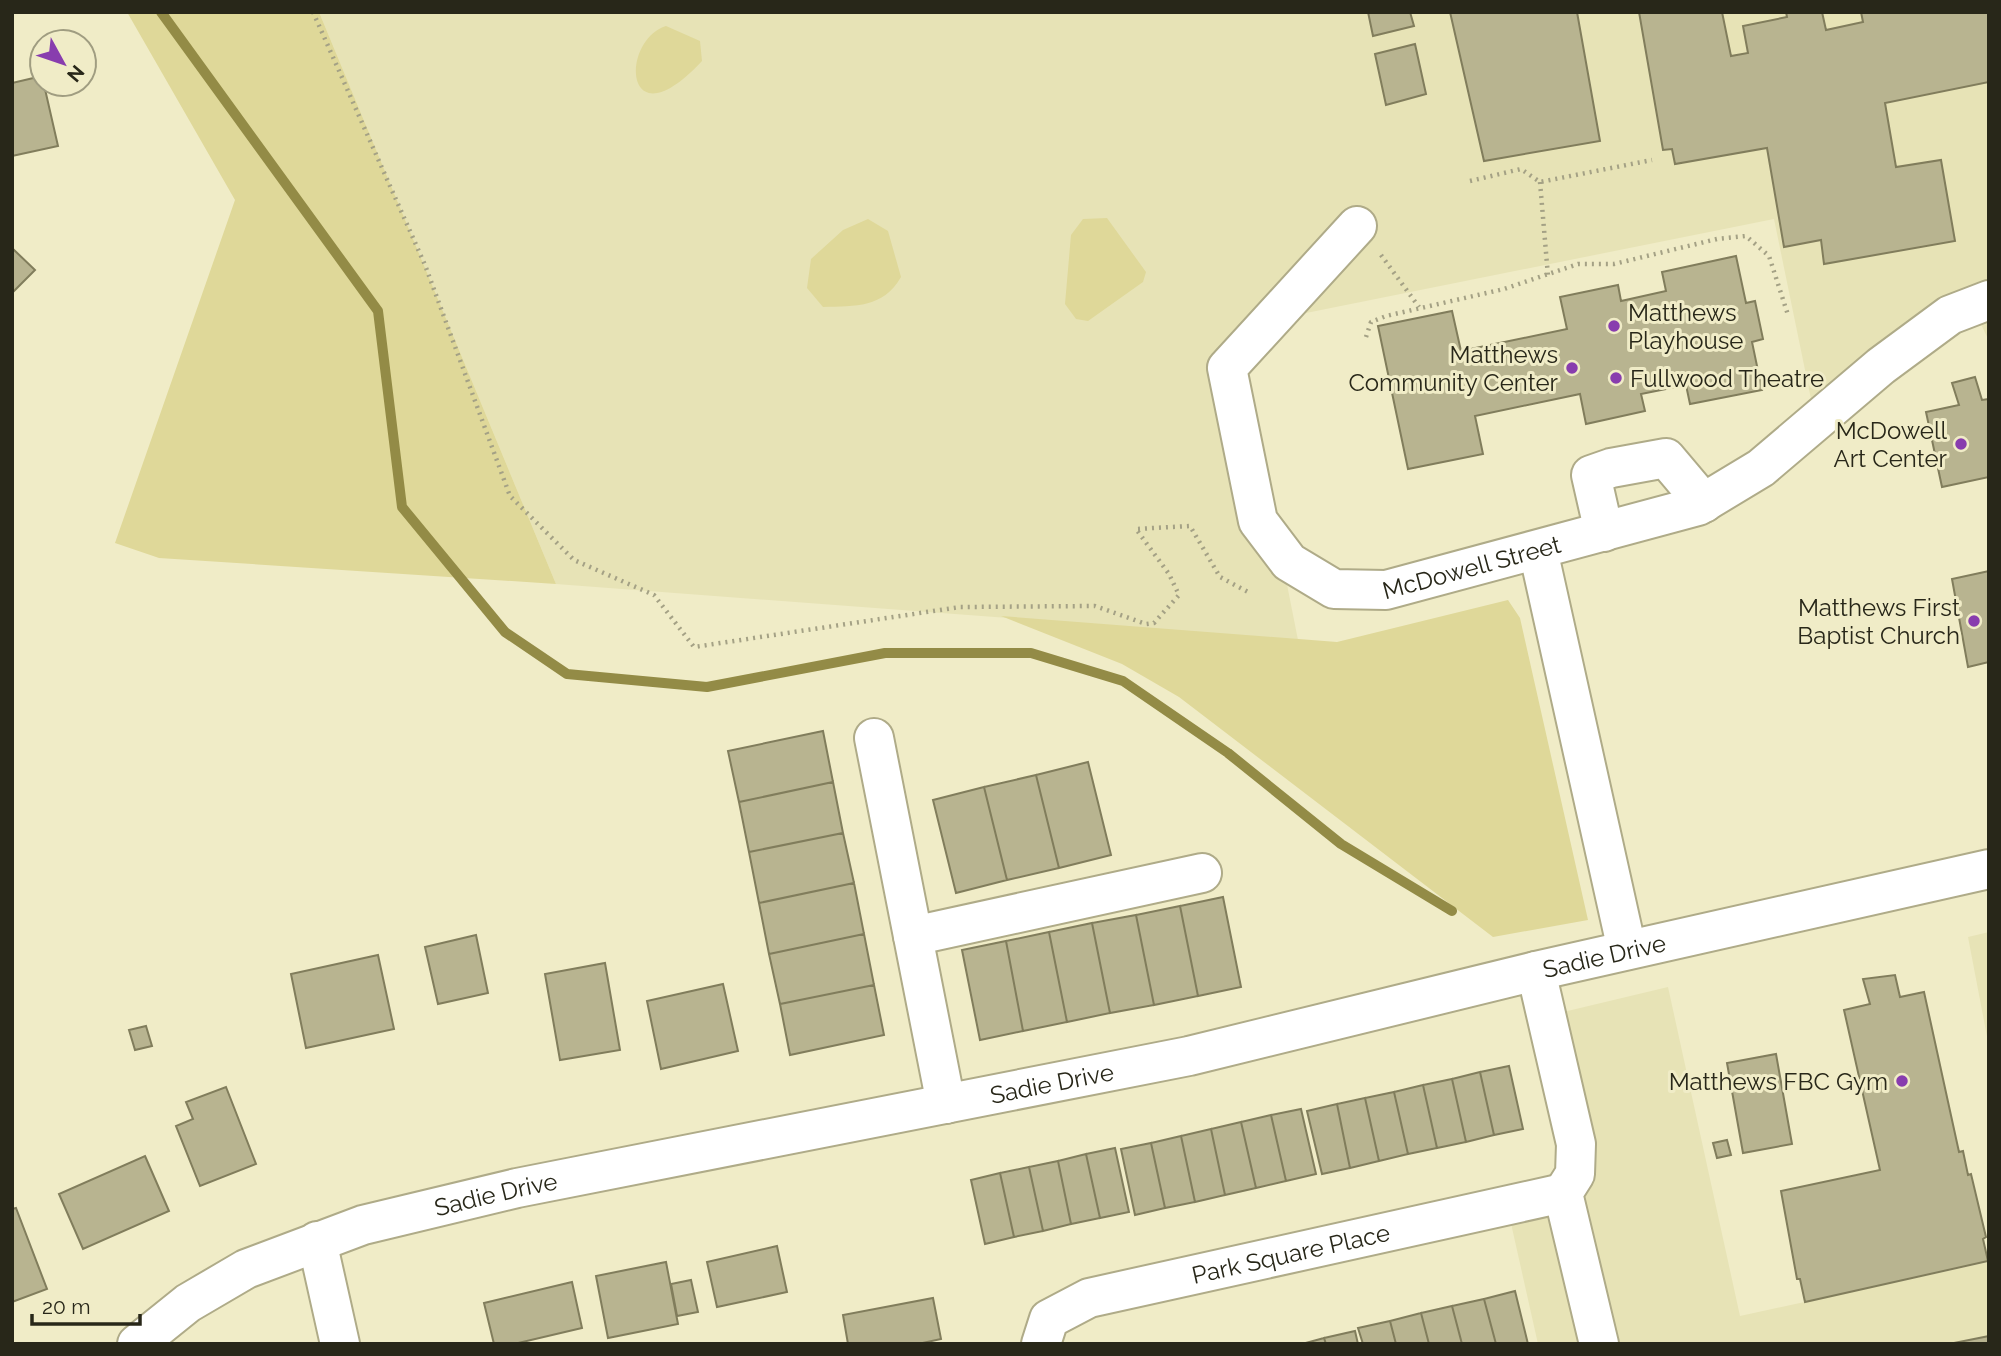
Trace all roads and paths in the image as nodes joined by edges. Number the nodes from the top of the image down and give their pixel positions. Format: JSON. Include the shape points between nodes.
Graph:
{"nodes":[{"id":1,"x":313,"y":12,"type":"edge"},
{"id":2,"x":1653,"y":160,"type":"dead end"},
{"id":3,"x":1470,"y":181,"type":"dead end"},
{"id":4,"x":1540,"y":182,"type":"junction"},
{"id":5,"x":1366,"y":236,"type":"joint"},
{"id":6,"x":1548,"y":276,"type":"junction"},
{"id":7,"x":1989,"y":300,"type":"edge"},
{"id":8,"x":1419,"y":308,"type":"junction"},
{"id":9,"x":1788,"y":315,"type":"dead end"},
{"id":10,"x":1366,"y":337,"type":"dead end"},
{"id":11,"x":1704,"y":503,"type":"junction"},
{"id":12,"x":1604,"y":532,"type":"junction"},
{"id":13,"x":1538,"y":550,"type":"junction"},
{"id":14,"x":1248,"y":592,"type":"dead end"},
{"id":15,"x":874,"y":738,"type":"dead end"},
{"id":16,"x":1989,"y":869,"type":"edge"},
{"id":17,"x":1202,"y":873,"type":"dead end"},
{"id":18,"x":913,"y":936,"type":"junction"},
{"id":19,"x":1627,"y":950,"type":"junction"},
{"id":20,"x":1536,"y":971,"type":"junction"},
{"id":21,"x":946,"y":1104,"type":"junction"},
{"id":22,"x":1563,"y":1194,"type":"junction"},
{"id":23,"x":317,"y":1241,"type":"junction"},
{"id":24,"x":137,"y":1344,"type":"edge"},
{"id":25,"x":340,"y":1344,"type":"edge"},
{"id":26,"x":1041,"y":1344,"type":"edge"},
{"id":27,"x":1599,"y":1344,"type":"edge"}],
"edges":[{"from":1,"to":14,"type":"path","via":[[425,265],[510,496],[573,560],[654,595],[694,647],[960,607],[1095,606],[1154,623],[1179,595],[1136,529],[1190,526],[1220,577]]},
{"from":2,"to":4,"type":"path"},
{"from":3,"to":4,"type":"path","via":[[1521,169]]},
{"from":4,"to":6,"type":"path"},
{"from":5,"to":8,"type":"path"},
{"from":5,"to":13,"type":"street","name":"McDowell Street","via":[[1227,368],[1258,521],[1289,562],[1334,589],[1386,590]]},
{"from":6,"to":8,"type":"path"},
{"from":6,"to":9,"type":"path","via":[[1578,264],[1614,264],[1746,236],[1769,256]]},
{"from":7,"to":11,"type":"street","name":"McDowell Street","via":[[1950,314],[1761,468]]},
{"from":8,"to":10,"type":"path","via":[[1371,322]]},
{"from":11,"to":12,"type":"street","name":"McDowell Street"},
{"from":11,"to":12,"type":"street","via":[[1666,458],[1611,468],[1591,475]]},
{"from":12,"to":13,"type":"street","name":"McDowell Street"},
{"from":13,"to":19,"type":"street"},
{"from":15,"to":18,"type":"street"},
{"from":16,"to":19,"type":"street","name":"Sadie Drive"},
{"from":17,"to":18,"type":"street"},
{"from":18,"to":21,"type":"street"},
{"from":19,"to":20,"type":"street","name":"Sadie Drive"},
{"from":20,"to":21,"type":"street","name":"Sadie Drive","via":[[1189,1056]]},
{"from":20,"to":22,"type":"street","via":[[1576,1144],[1575,1174]]},
{"from":21,"to":23,"type":"street","name":"Sadie Drive","via":[[517,1188],[363,1225]]},
{"from":22,"to":26,"type":"street","name":"Park Square Place","via":[[1089,1298],[1049,1320]]},
{"from":22,"to":27,"type":"street"},
{"from":23,"to":24,"type":"street","name":"Sadie Drive","via":[[246,1269],[188,1303]]},
{"from":23,"to":25,"type":"street"}]}
